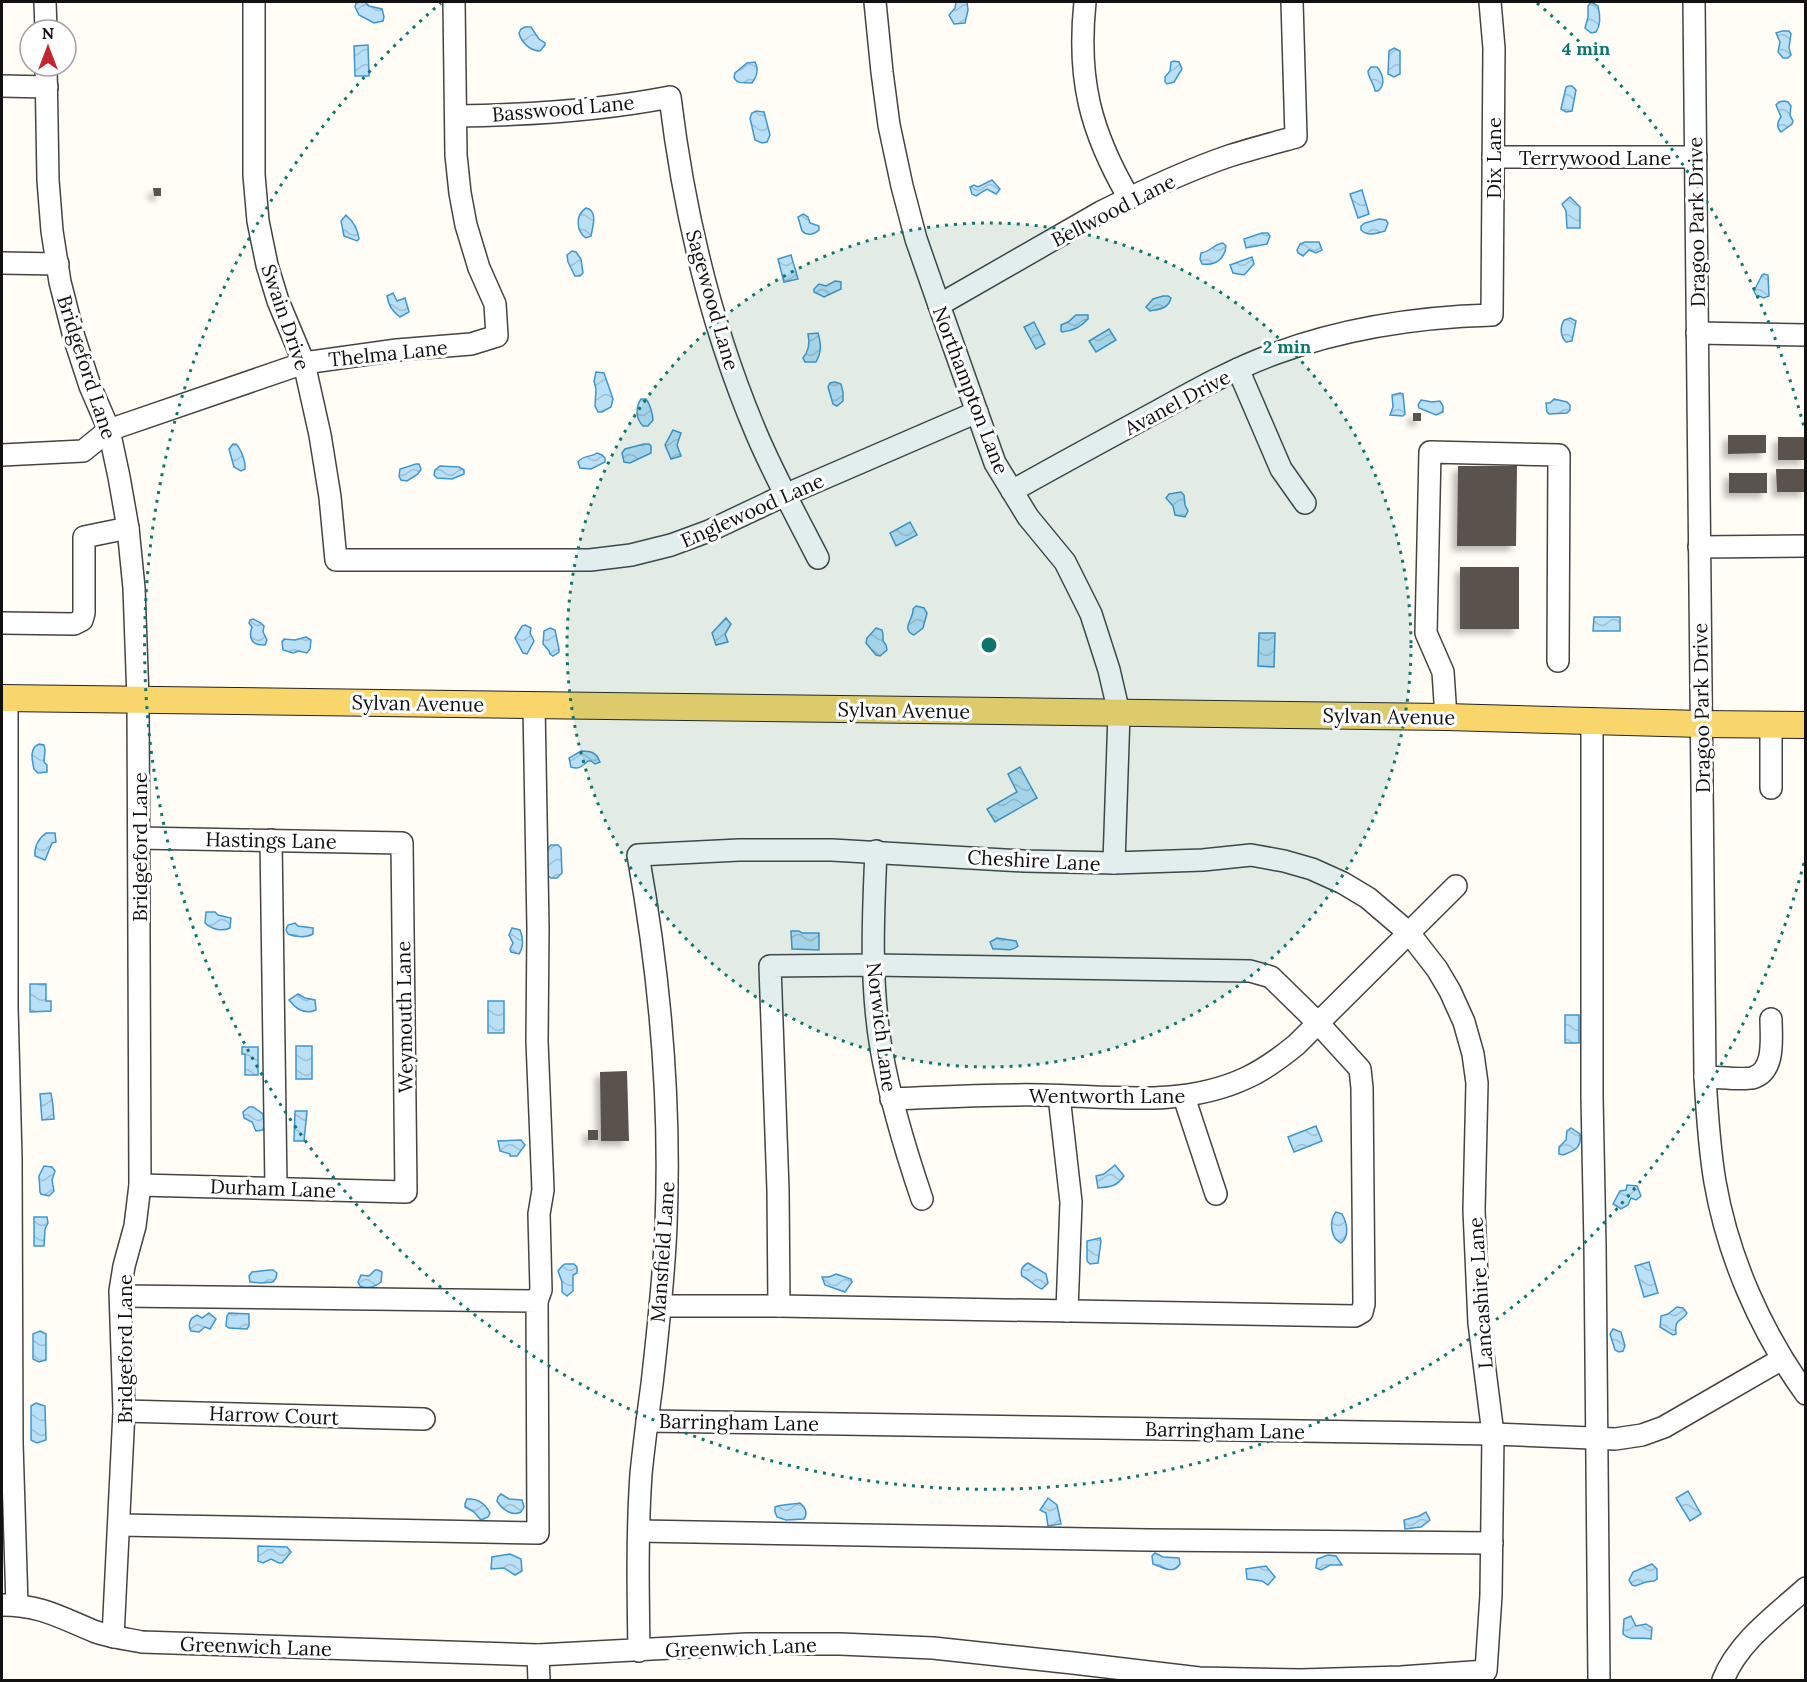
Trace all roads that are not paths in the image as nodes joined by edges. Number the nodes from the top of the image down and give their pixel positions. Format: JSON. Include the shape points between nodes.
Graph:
{"nodes":[{"id":1,"x":45,"y":2,"type":"edge"},
{"id":2,"x":254,"y":2,"type":"edge"},
{"id":3,"x":454,"y":2,"type":"edge"},
{"id":4,"x":875,"y":2,"type":"edge"},
{"id":5,"x":1085,"y":2,"type":"edge"},
{"id":6,"x":1292,"y":2,"type":"edge"},
{"id":7,"x":1490,"y":2,"type":"edge"},
{"id":8,"x":1694,"y":2,"type":"edge"},
{"id":9,"x":46,"y":18,"type":"edge"},
{"id":10,"x":38,"y":78,"type":"edge"},
{"id":11,"x":47,"y":78,"type":"edge"},
{"id":12,"x":2,"y":86,"type":"edge"},
{"id":13,"x":670,"y":97,"type":"joint"},
{"id":14,"x":456,"y":116,"type":"junction"},
{"id":15,"x":1493,"y":157,"type":"junction"},
{"id":16,"x":1696,"y":157,"type":"junction"},
{"id":17,"x":1129,"y":198,"type":"junction"},
{"id":18,"x":2,"y":263,"type":"edge"},
{"id":19,"x":58,"y":264,"type":"junction"},
{"id":20,"x":939,"y":305,"type":"junction"},
{"id":21,"x":1492,"y":315,"type":"joint"},
{"id":22,"x":1697,"y":333,"type":"junction"},
{"id":23,"x":1806,"y":335,"type":"edge"},
{"id":24,"x":304,"y":363,"type":"junction"},
{"id":25,"x":1238,"y":369,"type":"junction"},
{"id":26,"x":977,"y":412,"type":"junction"},
{"id":27,"x":109,"y":430,"type":"junction"},
{"id":28,"x":2,"y":455,"type":"edge"},
{"id":29,"x":1012,"y":490,"type":"junction"},
{"id":30,"x":785,"y":495,"type":"junction"},
{"id":31,"x":1305,"y":503,"type":"dead end"},
{"id":32,"x":128,"y":528,"type":"junction"},
{"id":33,"x":1806,"y":546,"type":"edge"},
{"id":34,"x":1699,"y":547,"type":"junction"},
{"id":35,"x":818,"y":558,"type":"dead end"},
{"id":36,"x":336,"y":560,"type":"joint"},
{"id":37,"x":2,"y":623,"type":"edge"},
{"id":38,"x":1558,"y":662,"type":"dead end"},
{"id":39,"x":4,"y":698,"type":"edge"},
{"id":40,"x":138,"y":699,"type":"junction"},
{"id":41,"x":534,"y":705,"type":"junction"},
{"id":42,"x":1119,"y":713,"type":"junction"},
{"id":43,"x":1446,"y":717,"type":"junction"},
{"id":44,"x":1592,"y":721,"type":"junction"},
{"id":45,"x":1701,"y":724,"type":"junction"},
{"id":46,"x":1771,"y":725,"type":"junction"},
{"id":47,"x":1806,"y":725,"type":"edge"},
{"id":48,"x":1771,"y":788,"type":"dead end"},
{"id":49,"x":139,"y":838,"type":"junction"},
{"id":50,"x":271,"y":840,"type":"junction"},
{"id":51,"x":402,"y":843,"type":"joint"},
{"id":52,"x":876,"y":851,"type":"junction"},
{"id":53,"x":638,"y":855,"type":"joint"},
{"id":54,"x":1113,"y":863,"type":"junction"},
{"id":55,"x":1456,"y":886,"type":"dead end"},
{"id":56,"x":1408,"y":933,"type":"junction"},
{"id":57,"x":873,"y":965,"type":"junction"},
{"id":58,"x":1771,"y":1019,"type":"dead end"},
{"id":59,"x":1318,"y":1023,"type":"junction"},
{"id":60,"x":1705,"y":1077,"type":"junction"},
{"id":61,"x":1059,"y":1096,"type":"junction"},
{"id":62,"x":1184,"y":1097,"type":"junction"},
{"id":63,"x":891,"y":1100,"type":"junction"},
{"id":64,"x":140,"y":1185,"type":"junction"},
{"id":65,"x":276,"y":1188,"type":"junction"},
{"id":66,"x":406,"y":1192,"type":"joint"},
{"id":67,"x":1216,"y":1194,"type":"dead end"},
{"id":68,"x":922,"y":1199,"type":"dead end"},
{"id":69,"x":121,"y":1296,"type":"junction"},
{"id":70,"x":537,"y":1301,"type":"junction"},
{"id":71,"x":660,"y":1306,"type":"junction"},
{"id":72,"x":779,"y":1306,"type":"junction"},
{"id":73,"x":1067,"y":1311,"type":"junction"},
{"id":74,"x":1782,"y":1359,"type":"junction"},
{"id":75,"x":1806,"y":1394,"type":"edge"},
{"id":76,"x":124,"y":1411,"type":"junction"},
{"id":77,"x":424,"y":1419,"type":"dead end"},
{"id":78,"x":647,"y":1421,"type":"junction"},
{"id":79,"x":1493,"y":1434,"type":"junction"},
{"id":80,"x":1597,"y":1438,"type":"junction"},
{"id":81,"x":119,"y":1525,"type":"junction"},
{"id":82,"x":639,"y":1531,"type":"junction"},
{"id":83,"x":1492,"y":1543,"type":"junction"},
{"id":84,"x":1806,"y":1588,"type":"edge"},
{"id":85,"x":9,"y":1605,"type":"edge"},
{"id":86,"x":113,"y":1637,"type":"junction"},
{"id":87,"x":639,"y":1651,"type":"junction"},
{"id":88,"x":538,"y":1655,"type":"junction"},
{"id":89,"x":1485,"y":1671,"type":"joint"},
{"id":90,"x":538,"y":1680,"type":"edge"},
{"id":91,"x":1599,"y":1680,"type":"edge"},
{"id":92,"x":1723,"y":1680,"type":"edge"}],
"edges":[{"from":1,"to":9,"type":"street"},
{"from":2,"to":24,"type":"street","name":"Swain Drive","via":[[254,175],[258,221],[278,301]]},
{"from":3,"to":14,"type":"street"},
{"from":4,"to":20,"type":"street","name":"Northampton Lane","via":[[882,72],[900,176]]},
{"from":5,"to":17,"type":"street","via":[[1082,58],[1091,114],[1111,168]]},
{"from":6,"to":17,"type":"street","name":"Bellwood Lane","via":[[1296,137],[1230,156]]},
{"from":7,"to":15,"type":"street","name":"Dix Lane","via":[[1494,48]]},
{"from":8,"to":16,"type":"street","name":"Dragoo Park Drive"},
{"from":10,"to":12,"type":"street"},
{"from":11,"to":19,"type":"street","name":"Bridgeford Lane","via":[[48,180]]},
{"from":13,"to":14,"type":"street","name":"Basswood Lane","via":[[586,110]]},
{"from":13,"to":30,"type":"street","name":"Sagewood Lane","via":[[683,188],[712,310],[757,435]]},
{"from":14,"to":24,"type":"street","name":"Thelma Lane","via":[[462,204],[479,268],[495,304],[497,336],[471,344]]},
{"from":15,"to":16,"type":"street","name":"Terrywood Lane"},
{"from":15,"to":21,"type":"street","name":"Dix Lane"},
{"from":16,"to":22,"type":"street","name":"Dragoo Park Drive"},
{"from":17,"to":20,"type":"street","name":"Bellwood Lane"},
{"from":18,"to":19,"type":"street"},
{"from":19,"to":27,"type":"street","name":"Bridgeford Lane","via":[[74,336]]},
{"from":20,"to":26,"type":"street","name":"Northampton Lane"},
{"from":21,"to":25,"type":"street","name":"Avanel Drive","via":[[1402,321],[1358,329],[1273,354]]},
{"from":22,"to":23,"type":"street"},
{"from":22,"to":34,"type":"street","name":"Dragoo Park Drive"},
{"from":24,"to":27,"type":"street","name":"Thelma Lane"},
{"from":24,"to":36,"type":"street","name":"Swain Drive","via":[[320,435]]},
{"from":25,"to":29,"type":"street","name":"Avanel Drive"},
{"from":25,"to":31,"type":"street","via":[[1281,469]]},
{"from":26,"to":29,"type":"street","name":"Northampton Lane","via":[[995,463]]},
{"from":26,"to":30,"type":"street","name":"Englewood Lane"},
{"from":27,"to":28,"type":"street","name":"Thelma Lane","via":[[83,451]]},
{"from":27,"to":32,"type":"street","name":"Bridgeford Lane"},
{"from":29,"to":42,"type":"street","name":"Northampton Lane","via":[[1028,518],[1065,562],[1091,614]]},
{"from":30,"to":35,"type":"street","name":"Sagewood Lane"},
{"from":30,"to":36,"type":"street","name":"Englewood Lane","via":[[709,531],[631,555],[590,560]]},
{"from":32,"to":37,"type":"street","via":[[84,537],[81,620],[74,624]]},
{"from":32,"to":40,"type":"street","name":"Bridgeford Lane"},
{"from":33,"to":34,"type":"street"},
{"from":34,"to":45,"type":"street","name":"Dragoo Park Drive"},
{"from":38,"to":43,"type":"street","via":[[1559,454],[1430,452],[1426,633],[1443,672]]},
{"from":39,"to":40,"type":"main road","name":"Sylvan Avenue"},
{"from":39,"to":85,"type":"street","via":[[11,1169]]},
{"from":40,"to":41,"type":"main road","name":"Sylvan Avenue"},
{"from":40,"to":49,"type":"street","name":"Bridgeford Lane"},
{"from":41,"to":42,"type":"main road","name":"Sylvan Avenue"},
{"from":41,"to":70,"type":"street","via":[[537,1041],[543,1190]]},
{"from":42,"to":43,"type":"main road","name":"Sylvan Avenue"},
{"from":42,"to":54,"type":"street","name":"Northampton Lane"},
{"from":43,"to":44,"type":"main road","name":"Sylvan Avenue"},
{"from":44,"to":45,"type":"main road","name":"Sylvan Avenue"},
{"from":44,"to":80,"type":"street"},
{"from":45,"to":46,"type":"main road","name":"Sylvan Avenue"},
{"from":45,"to":60,"type":"street","name":"Dragoo Park Drive"},
{"from":46,"to":47,"type":"main road","name":"Sylvan Avenue"},
{"from":46,"to":48,"type":"street"},
{"from":49,"to":50,"type":"street","name":"Hastings Lane"},
{"from":49,"to":64,"type":"street","name":"Bridgeford Lane"},
{"from":50,"to":51,"type":"street","name":"Hastings Lane"},
{"from":50,"to":65,"type":"street"},
{"from":51,"to":66,"type":"street","name":"Weymouth Lane"},
{"from":52,"to":53,"type":"street","name":"Cheshire Lane","via":[[739,850]]},
{"from":52,"to":54,"type":"street","name":"Cheshire Lane"},
{"from":52,"to":57,"type":"street","name":"Norwich Lane"},
{"from":53,"to":71,"type":"street","name":"Mansfield Lane","via":[[659,1003],[668,1158]]},
{"from":54,"to":56,"type":"street","name":"Cheshire Lane","via":[[1251,855],[1284,861],[1343,882]]},
{"from":55,"to":56,"type":"street","name":"Wentworth Lane"},
{"from":56,"to":59,"type":"street","name":"Wentworth Lane"},
{"from":56,"to":79,"type":"street","name":"Lancashire Lane","via":[[1450,991],[1473,1054],[1477,1083],[1474,1210],[1479,1323]]},
{"from":57,"to":59,"type":"street","via":[[1250,972],[1271,977]]},
{"from":57,"to":63,"type":"street","name":"Norwich Lane","via":[[880,1046]]},
{"from":57,"to":72,"type":"street","via":[[770,966]]},
{"from":58,"to":60,"type":"street","via":[[1771,1055],[1764,1070],[1753,1078]]},
{"from":59,"to":62,"type":"street","name":"Wentworth Lane","via":[[1272,1064],[1215,1090]]},
{"from":59,"to":73,"type":"street","via":[[1360,1069],[1362,1312],[1354,1316]]},
{"from":60,"to":74,"type":"street","name":"Dragoo Park Drive","via":[[1709,1144],[1726,1232],[1752,1301]]},
{"from":61,"to":62,"type":"street","name":"Wentworth Lane"},
{"from":61,"to":63,"type":"street","name":"Wentworth Lane"},
{"from":61,"to":73,"type":"street","via":[[1071,1202]]},
{"from":62,"to":67,"type":"street"},
{"from":63,"to":68,"type":"street","name":"Norwich Lane"},
{"from":64,"to":65,"type":"street","name":"Durham Lane"},
{"from":64,"to":69,"type":"street","name":"Bridgeford Lane"},
{"from":65,"to":66,"type":"street","name":"Durham Lane"},
{"from":69,"to":70,"type":"street"},
{"from":69,"to":76,"type":"street","name":"Bridgeford Lane"},
{"from":70,"to":81,"type":"street","via":[[538,1533]]},
{"from":71,"to":72,"type":"street"},
{"from":71,"to":78,"type":"street","name":"Mansfield Lane"},
{"from":72,"to":73,"type":"street"},
{"from":74,"to":75,"type":"street","name":"Dragoo Park Drive"},
{"from":74,"to":80,"type":"street","name":"Barringham Lane","via":[[1664,1427],[1615,1439]]},
{"from":76,"to":77,"type":"street","name":"Harrow Court"},
{"from":76,"to":81,"type":"street","name":"Bridgeford Lane"},
{"from":78,"to":79,"type":"street","name":"Barringham Lane"},
{"from":78,"to":82,"type":"street","name":"Mansfield Lane"},
{"from":79,"to":80,"type":"street","name":"Barringham Lane"},
{"from":79,"to":83,"type":"street","name":"Lancashire Lane"},
{"from":80,"to":91,"type":"street"},
{"from":81,"to":86,"type":"street","name":"Bridgeford Lane"},
{"from":82,"to":83,"type":"street"},
{"from":82,"to":87,"type":"street","name":"Mansfield Lane"},
{"from":83,"to":89,"type":"street","name":"Lancashire Lane"},
{"from":84,"to":92,"type":"street","via":[[1744,1645]]},
{"from":85,"to":86,"type":"street","name":"Greenwich Lane","via":[[37,1608]]},
{"from":86,"to":88,"type":"street","name":"Greenwich Lane","via":[[142,1642]]},
{"from":87,"to":88,"type":"street","name":"Greenwich Lane"},
{"from":87,"to":89,"type":"street","name":"Greenwich Lane","via":[[747,1644],[933,1648],[1199,1678],[1301,1680]]},
{"from":88,"to":90,"type":"street"}]}
